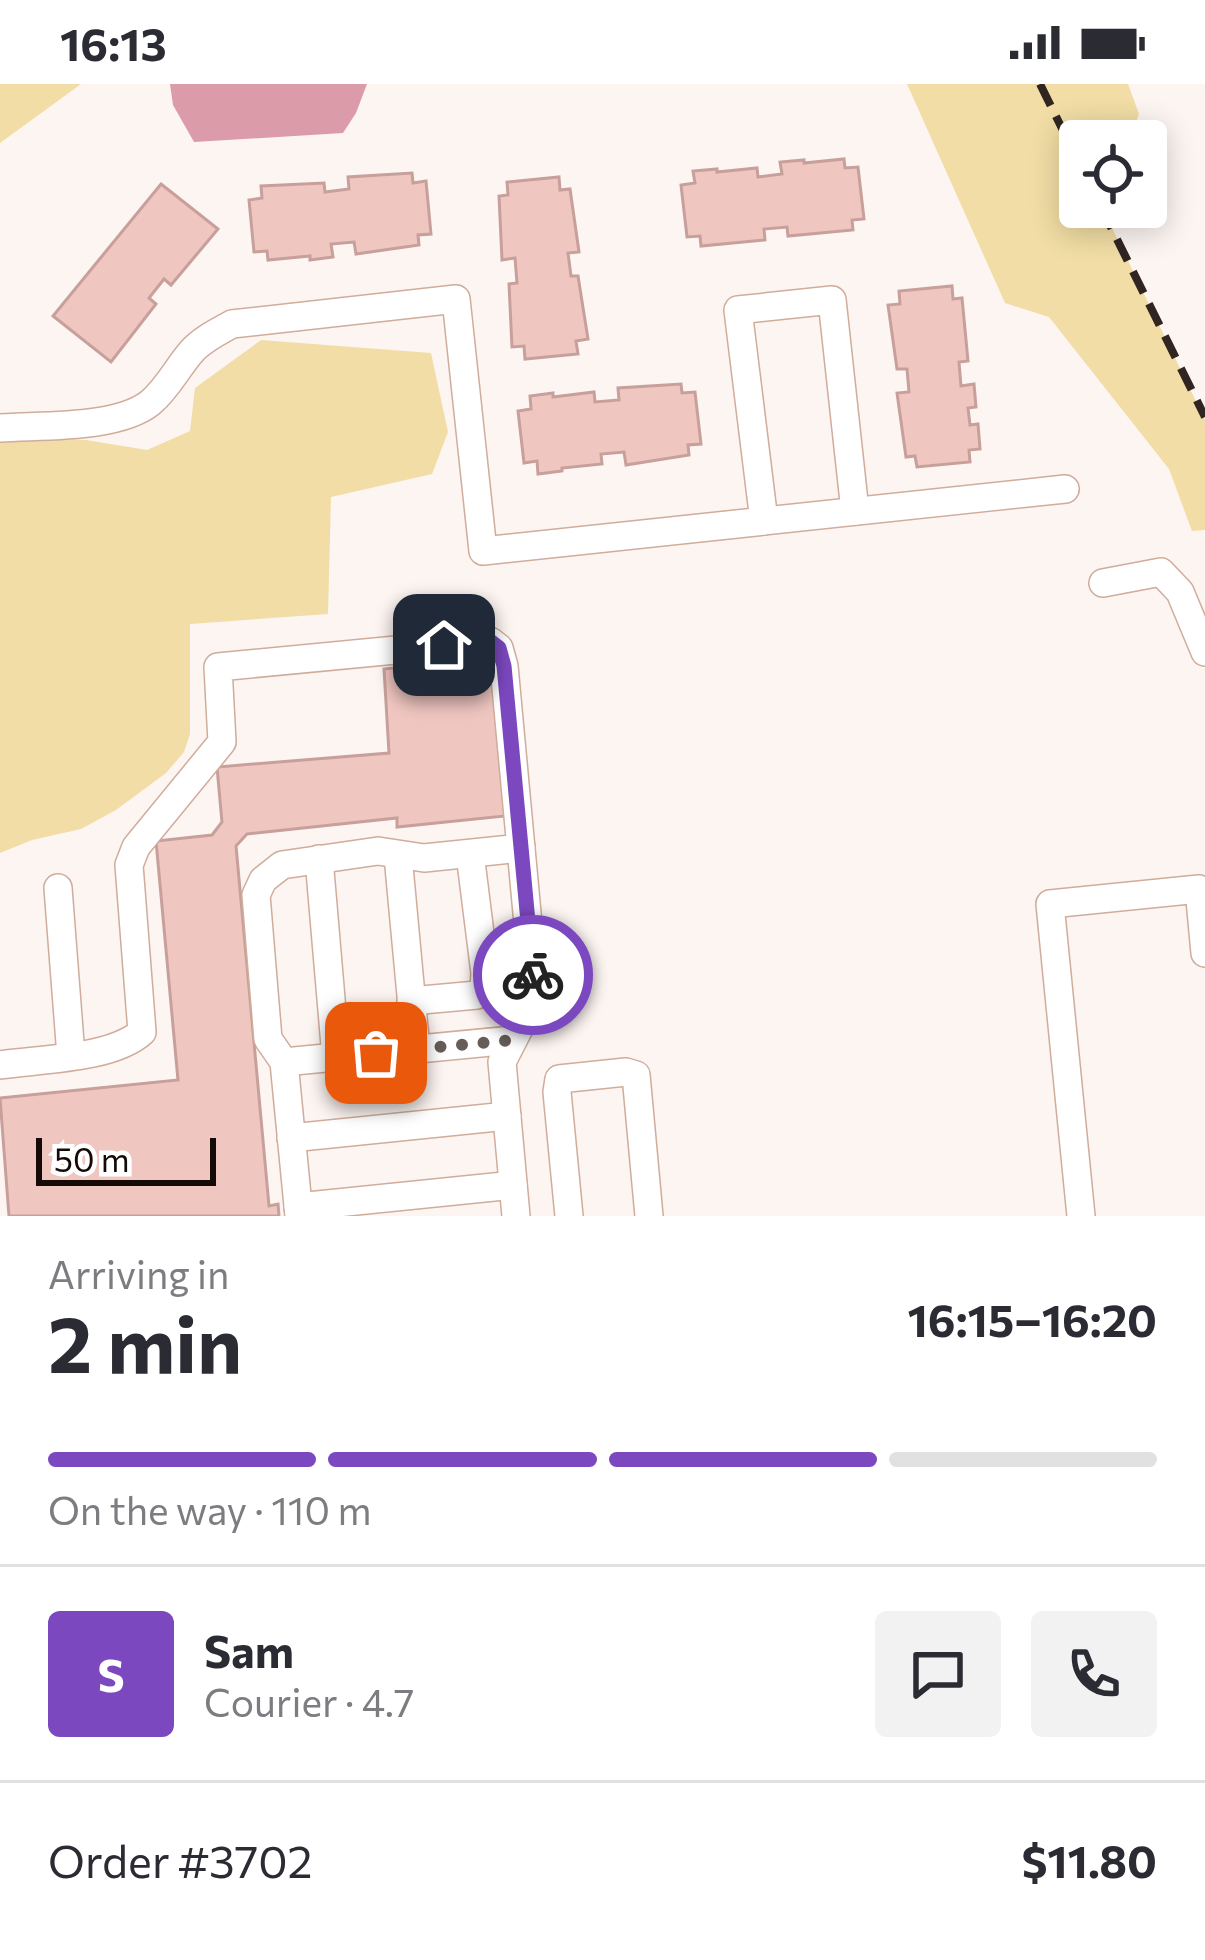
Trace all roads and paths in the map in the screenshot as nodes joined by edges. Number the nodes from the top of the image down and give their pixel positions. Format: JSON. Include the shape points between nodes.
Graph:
{"nodes":[{"id":1,"x":0,"y":428,"type":"edge"},
{"id":2,"x":1065,"y":489,"type":"dead end"},
{"id":3,"x":855,"y":512,"type":"junction"},
{"id":4,"x":764,"y":521,"type":"junction"},
{"id":5,"x":1103,"y":583,"type":"dead end"},
{"id":6,"x":1205,"y":652,"type":"edge"},
{"id":7,"x":521,"y":848,"type":"junction"},
{"id":8,"x":470,"y":854,"type":"junction"},
{"id":9,"x":398,"y":856,"type":"junction"},
{"id":10,"x":319,"y":859,"type":"junction"},
{"id":11,"x":58,"y":888,"type":"dead end"},
{"id":12,"x":1205,"y":953,"type":"edge"},
{"id":13,"x":411,"y":1001,"type":"junction"},
{"id":14,"x":512,"y":1040,"type":"junction"},
{"id":15,"x":416,"y":1049,"type":"junction"},
{"id":16,"x":71,"y":1055,"type":"junction"},
{"id":17,"x":336,"y":1057,"type":"junction"},
{"id":18,"x":284,"y":1062,"type":"junction"},
{"id":19,"x":0,"y":1065,"type":"edge"},
{"id":20,"x":507,"y":1115,"type":"junction"},
{"id":21,"x":291,"y":1138,"type":"junction"},
{"id":22,"x":513,"y":1185,"type":"junction"},
{"id":23,"x":298,"y":1212,"type":"edge"},
{"id":24,"x":516,"y":1216,"type":"edge"},
{"id":25,"x":569,"y":1216,"type":"edge"},
{"id":26,"x":650,"y":1216,"type":"edge"},
{"id":27,"x":1081,"y":1216,"type":"edge"}],
"edges":[{"from":1,"to":4,"type":"lane","via":[[124,417],[146,406],[193,350],[232,324],[456,299],[483,551]]},
{"from":2,"to":3,"type":"lane"},
{"from":3,"to":4,"type":"lane"},
{"from":3,"to":4,"type":"lane","via":[[832,300],[785,304],[738,310]]},
{"from":5,"to":6,"type":"lane","via":[[1161,572],[1180,592]]},
{"from":7,"to":8,"type":"lane"},
{"from":7,"to":14,"type":"lane","via":[[534,988]]},
{"from":7,"to":16,"type":"lane","via":[[504,666],[490,641],[218,668],[222,742],[129,866],[142,1032],[112,1050]]},
{"from":8,"to":9,"type":"lane"},
{"from":8,"to":13,"type":"lane","via":[[484,989]]},
{"from":9,"to":10,"type":"lane"},
{"from":9,"to":13,"type":"lane"},
{"from":10,"to":17,"type":"lane"},
{"from":10,"to":18,"type":"lane","via":[[282,865],[256,896],[268,1039]]},
{"from":11,"to":16,"type":"lane"},
{"from":12,"to":27,"type":"lane","via":[[1199,889],[1050,904]]},
{"from":13,"to":15,"type":"lane"},
{"from":14,"to":15,"type":"lane"},
{"from":14,"to":20,"type":"lane","via":[[502,1062]]},
{"from":15,"to":17,"type":"lane"},
{"from":16,"to":19,"type":"lane"},
{"from":17,"to":18,"type":"lane"},
{"from":18,"to":21,"type":"lane"},
{"from":20,"to":21,"type":"lane"},
{"from":20,"to":22,"type":"lane"},
{"from":21,"to":23,"type":"lane"},
{"from":22,"to":23,"type":"lane"},
{"from":22,"to":24,"type":"lane"},
{"from":25,"to":26,"type":"lane","via":[[560,1079],[626,1072],[636,1075]]}]}
